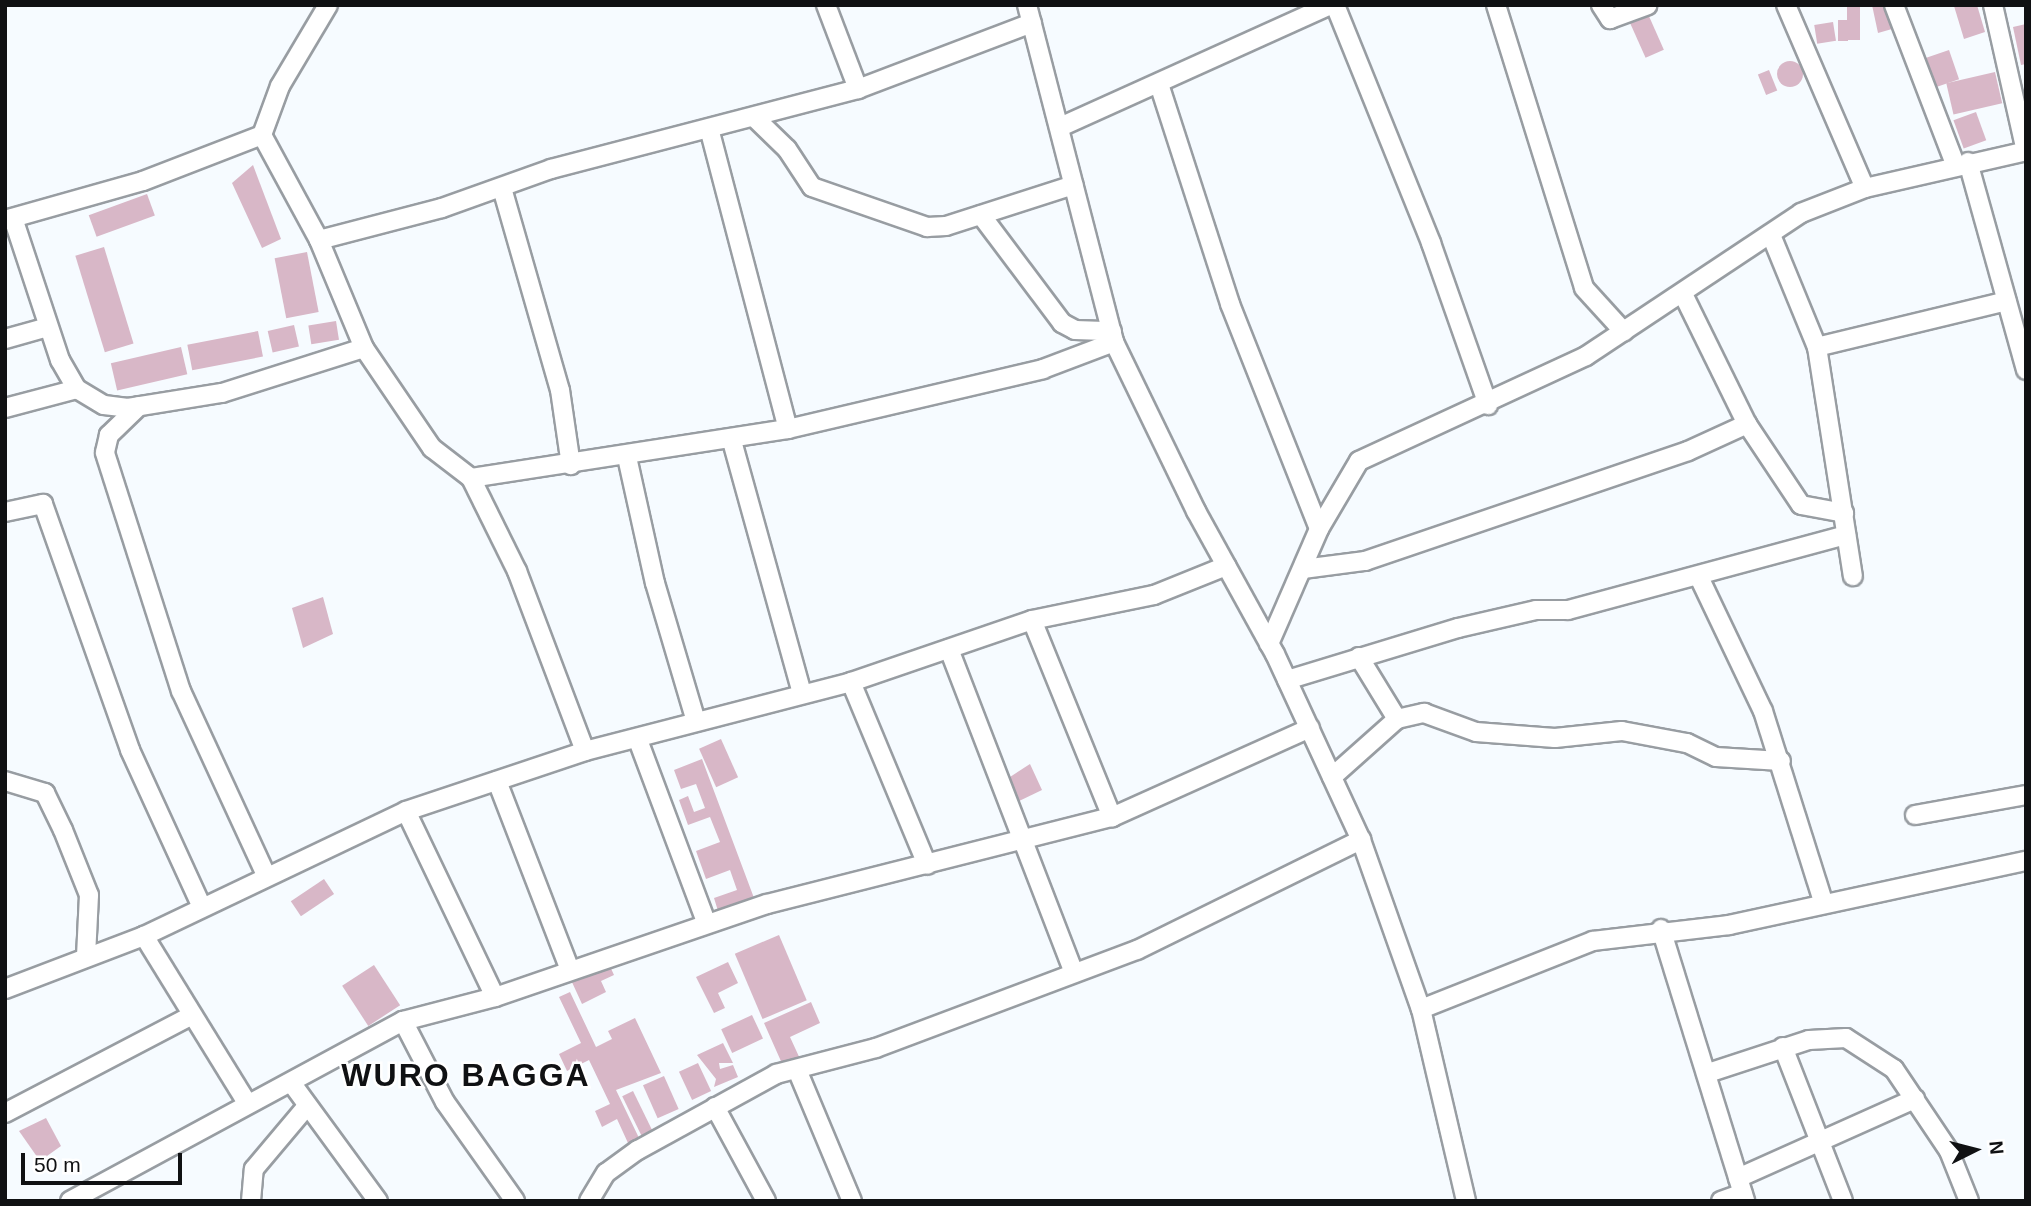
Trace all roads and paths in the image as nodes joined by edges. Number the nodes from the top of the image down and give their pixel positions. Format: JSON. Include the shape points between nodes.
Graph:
{"nodes":[{"id":1,"x":328,"y":5,"type":"edge"},
{"id":2,"x":827,"y":5,"type":"edge"},
{"id":3,"x":1027,"y":5,"type":"edge"},
{"id":4,"x":1333,"y":5,"type":"edge"},
{"id":5,"x":1496,"y":5,"type":"edge"},
{"id":6,"x":1601,"y":5,"type":"edge"},
{"id":7,"x":1648,"y":5,"type":"edge"},
{"id":8,"x":1786,"y":5,"type":"edge"},
{"id":9,"x":1894,"y":5,"type":"edge"},
{"id":10,"x":1999,"y":9,"type":"edge"},
{"id":11,"x":1032,"y":23,"type":"junction"},
{"id":12,"x":1160,"y":87,"type":"junction"},
{"id":13,"x":858,"y":89,"type":"junction"},
{"id":14,"x":756,"y":119,"type":"junction"},
{"id":15,"x":1060,"y":127,"type":"junction"},
{"id":16,"x":710,"y":132,"type":"junction"},
{"id":17,"x":262,"y":135,"type":"junction"},
{"id":18,"x":2026,"y":151,"type":"edge"},
{"id":19,"x":1961,"y":163,"type":"junction"},
{"id":20,"x":1074,"y":185,"type":"junction"},
{"id":21,"x":502,"y":188,"type":"junction"},
{"id":22,"x":1865,"y":188,"type":"junction"},
{"id":23,"x":981,"y":215,"type":"junction"},
{"id":24,"x":9,"y":219,"type":"edge"},
{"id":25,"x":1771,"y":235,"type":"junction"},
{"id":26,"x":319,"y":240,"type":"junction"},
{"id":27,"x":1683,"y":294,"type":"junction"},
{"id":28,"x":2007,"y":301,"type":"junction"},
{"id":29,"x":48,"y":327,"type":"junction"},
{"id":30,"x":1075,"y":330,"type":"junction"},
{"id":31,"x":1623,"y":332,"type":"junction"},
{"id":32,"x":1113,"y":337,"type":"junction"},
{"id":33,"x":5,"y":339,"type":"edge"},
{"id":34,"x":1817,"y":347,"type":"junction"},
{"id":35,"x":364,"y":348,"type":"junction"},
{"id":36,"x":1060,"y":363,"type":"junction"},
{"id":37,"x":2026,"y":370,"type":"edge"},
{"id":38,"x":77,"y":389,"type":"junction"},
{"id":39,"x":1488,"y":405,"type":"junction"},
{"id":40,"x":139,"y":406,"type":"junction"},
{"id":41,"x":5,"y":408,"type":"edge"},
{"id":42,"x":1747,"y":424,"type":"junction"},
{"id":43,"x":788,"y":429,"type":"junction"},
{"id":44,"x":732,"y":441,"type":"junction"},
{"id":45,"x":627,"y":457,"type":"junction"},
{"id":46,"x":571,"y":465,"type":"junction"},
{"id":47,"x":471,"y":478,"type":"junction"},
{"id":48,"x":5,"y":512,"type":"edge"},
{"id":49,"x":1844,"y":513,"type":"junction"},
{"id":50,"x":1319,"y":529,"type":"junction"},
{"id":51,"x":1846,"y":535,"type":"junction"},
{"id":52,"x":1226,"y":566,"type":"junction"},
{"id":53,"x":1303,"y":569,"type":"junction"},
{"id":54,"x":1853,"y":576,"type":"dead end"},
{"id":55,"x":1699,"y":577,"type":"junction"},
{"id":56,"x":1032,"y":620,"type":"junction"},
{"id":57,"x":1269,"y":644,"type":"junction"},
{"id":58,"x":948,"y":649,"type":"junction"},
{"id":59,"x":1359,"y":657,"type":"junction"},
{"id":60,"x":1287,"y":680,"type":"junction"},
{"id":61,"x":851,"y":682,"type":"junction"},
{"id":62,"x":801,"y":690,"type":"junction"},
{"id":63,"x":1397,"y":719,"type":"junction"},
{"id":64,"x":696,"y":721,"type":"junction"},
{"id":65,"x":1310,"y":728,"type":"junction"},
{"id":66,"x":638,"y":740,"type":"junction"},
{"id":67,"x":585,"y":751,"type":"junction"},
{"id":68,"x":1781,"y":761,"type":"junction"},
{"id":69,"x":1332,"y":777,"type":"junction"},
{"id":70,"x":5,"y":781,"type":"edge"},
{"id":71,"x":497,"y":781,"type":"junction"},
{"id":72,"x":2026,"y":795,"type":"edge"},
{"id":73,"x":406,"y":811,"type":"junction"},
{"id":74,"x":1915,"y":815,"type":"dead end"},
{"id":75,"x":1112,"y":817,"type":"junction"},
{"id":76,"x":1361,"y":840,"type":"junction"},
{"id":77,"x":1019,"y":844,"type":"junction"},
{"id":78,"x":2026,"y":861,"type":"edge"},
{"id":79,"x":926,"y":865,"type":"junction"},
{"id":80,"x":264,"y":873,"type":"junction"},
{"id":81,"x":1824,"y":904,"type":"junction"},
{"id":82,"x":201,"y":905,"type":"junction"},
{"id":83,"x":706,"y":922,"type":"junction"},
{"id":84,"x":1661,"y":929,"type":"junction"},
{"id":85,"x":144,"y":936,"type":"junction"},
{"id":86,"x":86,"y":957,"type":"junction"},
{"id":87,"x":569,"y":968,"type":"junction"},
{"id":88,"x":1074,"y":973,"type":"junction"},
{"id":89,"x":5,"y":989,"type":"edge"},
{"id":90,"x":495,"y":997,"type":"junction"},
{"id":91,"x":1421,"y":1009,"type":"junction"},
{"id":92,"x":189,"y":1017,"type":"junction"},
{"id":93,"x":403,"y":1021,"type":"junction"},
{"id":94,"x":1783,"y":1047,"type":"junction"},
{"id":95,"x":798,"y":1072,"type":"junction"},
{"id":96,"x":1707,"y":1073,"type":"junction"},
{"id":97,"x":293,"y":1085,"type":"junction"},
{"id":98,"x":1915,"y":1099,"type":"junction"},
{"id":99,"x":247,"y":1103,"type":"junction"},
{"id":100,"x":307,"y":1106,"type":"junction"},
{"id":101,"x":715,"y":1107,"type":"junction"},
{"id":102,"x":5,"y":1113,"type":"edge"},
{"id":103,"x":1819,"y":1142,"type":"junction"},
{"id":104,"x":1742,"y":1191,"type":"edge"},
{"id":105,"x":70,"y":1201,"type":"edge"},
{"id":106,"x":251,"y":1201,"type":"edge"},
{"id":107,"x":378,"y":1201,"type":"edge"},
{"id":108,"x":515,"y":1201,"type":"edge"},
{"id":109,"x":589,"y":1201,"type":"edge"},
{"id":110,"x":766,"y":1201,"type":"edge"},
{"id":111,"x":852,"y":1201,"type":"edge"},
{"id":112,"x":1466,"y":1201,"type":"edge"},
{"id":113,"x":1721,"y":1201,"type":"edge"},
{"id":114,"x":1843,"y":1201,"type":"edge"},
{"id":115,"x":1969,"y":1201,"type":"edge"}],
"edges":[{"from":1,"to":17,"type":"street","via":[[280,86]]},
{"from":2,"to":13,"type":"street"},
{"from":3,"to":11,"type":"street"},
{"from":4,"to":12,"type":"street"},
{"from":4,"to":39,"type":"street","via":[[1432,243]]},
{"from":5,"to":31,"type":"street","via":[[1584,288]]},
{"from":6,"to":7,"type":"street","via":[[1610,19]]},
{"from":8,"to":22,"type":"street"},
{"from":9,"to":19,"type":"street"},
{"from":10,"to":18,"type":"street"},
{"from":11,"to":13,"type":"street"},
{"from":11,"to":15,"type":"street"},
{"from":12,"to":15,"type":"street"},
{"from":12,"to":50,"type":"street","via":[[1230,304]]},
{"from":13,"to":14,"type":"street"},
{"from":14,"to":16,"type":"street"},
{"from":14,"to":23,"type":"street","via":[[787,149],[812,187],[828,196],[936,228]]},
{"from":15,"to":20,"type":"street"},
{"from":16,"to":21,"type":"street","via":[[551,169]]},
{"from":16,"to":43,"type":"street"},
{"from":17,"to":24,"type":"street","via":[[144,181]]},
{"from":17,"to":26,"type":"street"},
{"from":18,"to":19,"type":"street"},
{"from":19,"to":22,"type":"street"},
{"from":19,"to":28,"type":"street"},
{"from":20,"to":23,"type":"street"},
{"from":20,"to":32,"type":"street"},
{"from":21,"to":26,"type":"street"},
{"from":21,"to":46,"type":"street","via":[[560,390]]},
{"from":22,"to":25,"type":"street","via":[[1801,213]]},
{"from":23,"to":30,"type":"street","via":[[1062,323]]},
{"from":24,"to":29,"type":"street"},
{"from":25,"to":27,"type":"street"},
{"from":25,"to":34,"type":"street"},
{"from":26,"to":35,"type":"street"},
{"from":27,"to":31,"type":"street"},
{"from":27,"to":42,"type":"street"},
{"from":28,"to":34,"type":"street"},
{"from":28,"to":37,"type":"street"},
{"from":29,"to":33,"type":"street"},
{"from":29,"to":38,"type":"street"},
{"from":30,"to":32,"type":"street"},
{"from":30,"to":36,"type":"street"},
{"from":31,"to":39,"type":"street"},
{"from":32,"to":36,"type":"street"},
{"from":32,"to":52,"type":"street"},
{"from":34,"to":49,"type":"street"},
{"from":35,"to":40,"type":"street","via":[[222,393]]},
{"from":35,"to":47,"type":"street","via":[[432,448]]},
{"from":36,"to":43,"type":"street"},
{"from":38,"to":40,"type":"street","via":[[104,405]]},
{"from":38,"to":41,"type":"street"},
{"from":39,"to":50,"type":"street","via":[[1359,461]]},
{"from":40,"to":80,"type":"street","via":[[109,435],[105,453],[181,691]]},
{"from":42,"to":49,"type":"street","via":[[1801,505]]},
{"from":42,"to":53,"type":"street","via":[[1688,451],[1365,561]]},
{"from":43,"to":44,"type":"street"},
{"from":44,"to":45,"type":"street"},
{"from":44,"to":62,"type":"street"},
{"from":45,"to":46,"type":"street"},
{"from":45,"to":64,"type":"street","via":[[655,583]]},
{"from":46,"to":47,"type":"street"},
{"from":47,"to":67,"type":"street","via":[[517,571]]},
{"from":48,"to":82,"type":"street","via":[[43,504],[130,750]]},
{"from":49,"to":51,"type":"street"},
{"from":50,"to":53,"type":"street"},
{"from":51,"to":54,"type":"street"},
{"from":51,"to":55,"type":"street"},
{"from":52,"to":56,"type":"street","via":[[1131,601]]},
{"from":52,"to":57,"type":"street"},
{"from":53,"to":57,"type":"street"},
{"from":55,"to":59,"type":"street","via":[[1568,610],[1536,610],[1458,628]]},
{"from":55,"to":68,"type":"street"},
{"from":56,"to":58,"type":"street"},
{"from":56,"to":75,"type":"street"},
{"from":57,"to":60,"type":"street"},
{"from":58,"to":61,"type":"street"},
{"from":58,"to":77,"type":"street"},
{"from":59,"to":60,"type":"street"},
{"from":59,"to":63,"type":"street"},
{"from":60,"to":65,"type":"street"},
{"from":61,"to":62,"type":"street"},
{"from":61,"to":79,"type":"street"},
{"from":62,"to":64,"type":"street"},
{"from":63,"to":68,"type":"street","via":[[1435,714],[1476,732],[1555,738],[1622,732],[1688,743],[1716,757]]},
{"from":63,"to":69,"type":"street"},
{"from":64,"to":66,"type":"street"},
{"from":65,"to":69,"type":"street"},
{"from":65,"to":75,"type":"street"},
{"from":66,"to":67,"type":"street"},
{"from":66,"to":83,"type":"street"},
{"from":67,"to":71,"type":"street"},
{"from":68,"to":81,"type":"street"},
{"from":69,"to":76,"type":"street"},
{"from":70,"to":86,"type":"street","via":[[45,793],[89,895]]},
{"from":71,"to":73,"type":"street"},
{"from":71,"to":87,"type":"street"},
{"from":72,"to":74,"type":"street"},
{"from":73,"to":80,"type":"street"},
{"from":73,"to":90,"type":"street"},
{"from":75,"to":77,"type":"street"},
{"from":76,"to":88,"type":"street","via":[[1177,934]]},
{"from":76,"to":91,"type":"street"},
{"from":77,"to":79,"type":"street"},
{"from":77,"to":88,"type":"street"},
{"from":78,"to":81,"type":"street"},
{"from":79,"to":83,"type":"street"},
{"from":80,"to":82,"type":"street"},
{"from":81,"to":84,"type":"street","via":[[1729,925]]},
{"from":82,"to":85,"type":"street"},
{"from":83,"to":87,"type":"street"},
{"from":84,"to":91,"type":"street","via":[[1593,941]]},
{"from":84,"to":96,"type":"street"},
{"from":85,"to":86,"type":"street"},
{"from":85,"to":92,"type":"street"},
{"from":86,"to":89,"type":"street"},
{"from":87,"to":90,"type":"street"},
{"from":88,"to":95,"type":"street"},
{"from":90,"to":93,"type":"street"},
{"from":91,"to":112,"type":"street"},
{"from":92,"to":99,"type":"street"},
{"from":92,"to":102,"type":"street"},
{"from":93,"to":97,"type":"street"},
{"from":93,"to":108,"type":"street","via":[[445,1102]]},
{"from":94,"to":96,"type":"street"},
{"from":94,"to":98,"type":"street","via":[[1846,1038],[1894,1069]]},
{"from":94,"to":103,"type":"street"},
{"from":95,"to":101,"type":"street","via":[[776,1074]]},
{"from":95,"to":111,"type":"street"},
{"from":96,"to":104,"type":"street"},
{"from":97,"to":99,"type":"street"},
{"from":97,"to":100,"type":"street"},
{"from":98,"to":103,"type":"street"},
{"from":98,"to":115,"type":"street","via":[[1949,1151]]},
{"from":99,"to":105,"type":"street"},
{"from":100,"to":106,"type":"street","via":[[260,1158]]},
{"from":100,"to":107,"type":"street"},
{"from":101,"to":109,"type":"street","via":[[606,1173]]},
{"from":101,"to":110,"type":"street"},
{"from":103,"to":104,"type":"street"},
{"from":103,"to":114,"type":"street"},
{"from":104,"to":113,"type":"street"}]}
